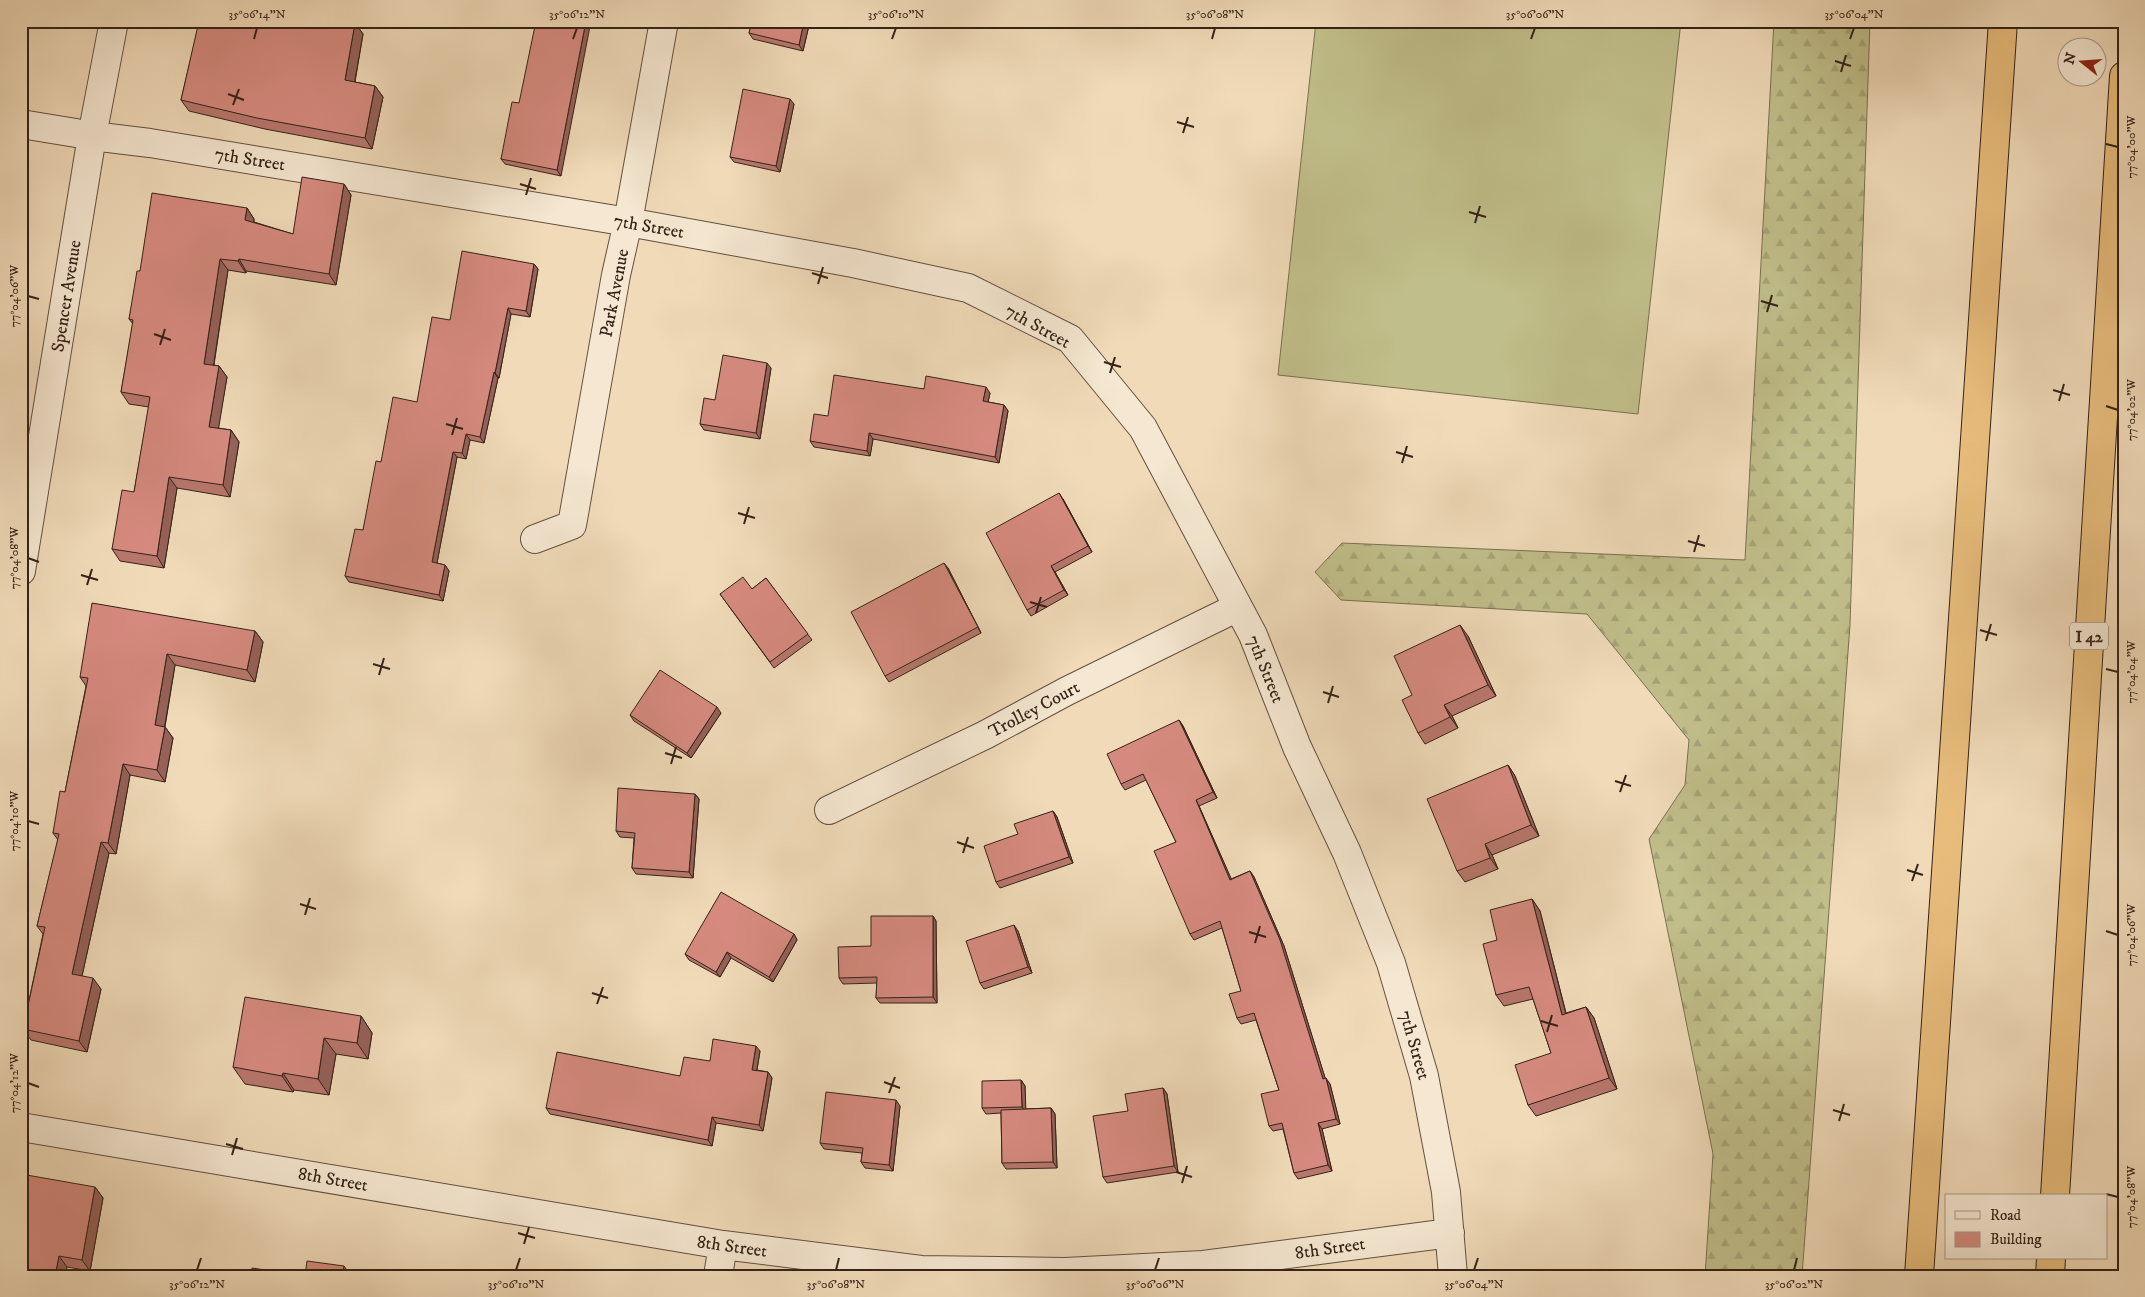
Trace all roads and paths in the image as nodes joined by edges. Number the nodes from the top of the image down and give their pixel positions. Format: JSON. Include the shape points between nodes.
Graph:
{"nodes":[{"id":1,"x":96,"y":21,"type":"edge"},
{"id":2,"x":114,"y":21,"type":"edge"},
{"id":3,"x":664,"y":21,"type":"edge"},
{"id":4,"x":2003,"y":21,"type":"edge"},
{"id":5,"x":2124,"y":76,"type":"edge"},
{"id":6,"x":21,"y":124,"type":"edge"},
{"id":7,"x":84,"y":135,"type":"junction"},
{"id":8,"x":628,"y":222,"type":"junction"},
{"id":9,"x":21,"y":452,"type":"edge"},
{"id":10,"x":535,"y":539,"type":"dead end"},
{"id":11,"x":21,"y":571,"type":"edge"},
{"id":12,"x":1238,"y":607,"type":"junction"},
{"id":13,"x":829,"y":810,"type":"dead end"},
{"id":14,"x":21,"y":1127,"type":"edge"},
{"id":15,"x":2055,"y":1194,"type":"edge"},
{"id":16,"x":1450,"y":1232,"type":"junction"},
{"id":17,"x":723,"y":1245,"type":"junction"},
{"id":18,"x":2051,"y":1260,"type":"edge"},
{"id":19,"x":718,"y":1276,"type":"edge"},
{"id":20,"x":1453,"y":1276,"type":"edge"},
{"id":21,"x":1919,"y":1276,"type":"edge"},
{"id":22,"x":2050,"y":1276,"type":"edge"}],
"edges":[{"from":1,"to":7,"type":"street","name":"Spencer Avenue"},
{"from":2,"to":7,"type":"street","name":"Spencer Avenue"},
{"from":3,"to":8,"type":"street","name":"Park Avenue"},
{"from":4,"to":21,"type":"highway"},
{"from":5,"to":15,"type":"highway","number":"I 42"},
{"from":6,"to":7,"type":"street","name":"7th Street"},
{"from":7,"to":8,"type":"street","name":"7th Street","via":[[150,142]]},
{"from":7,"to":9,"type":"street","name":"Spencer Avenue"},
{"from":7,"to":11,"type":"street","name":"Spencer Avenue"},
{"from":8,"to":10,"type":"street","name":"Park Avenue","via":[[572,526]]},
{"from":8,"to":12,"type":"street","name":"7th Street","via":[[853,263],[968,288],[1070,339],[1143,428]]},
{"from":12,"to":13,"type":"street","name":"Trolley Court"},
{"from":12,"to":16,"type":"street","name":"7th Street","via":[[1253,635],[1297,747],[1347,854],[1391,963],[1424,1076],[1446,1192]]},
{"from":14,"to":17,"type":"street","name":"8th Street"},
{"from":16,"to":17,"type":"street","name":"8th Street","via":[[1203,1265],[1065,1272],[921,1270]]},
{"from":16,"to":20,"type":"street","name":"7th Street"},
{"from":17,"to":19,"type":"street"},
{"from":18,"to":22,"type":"highway"}]}
